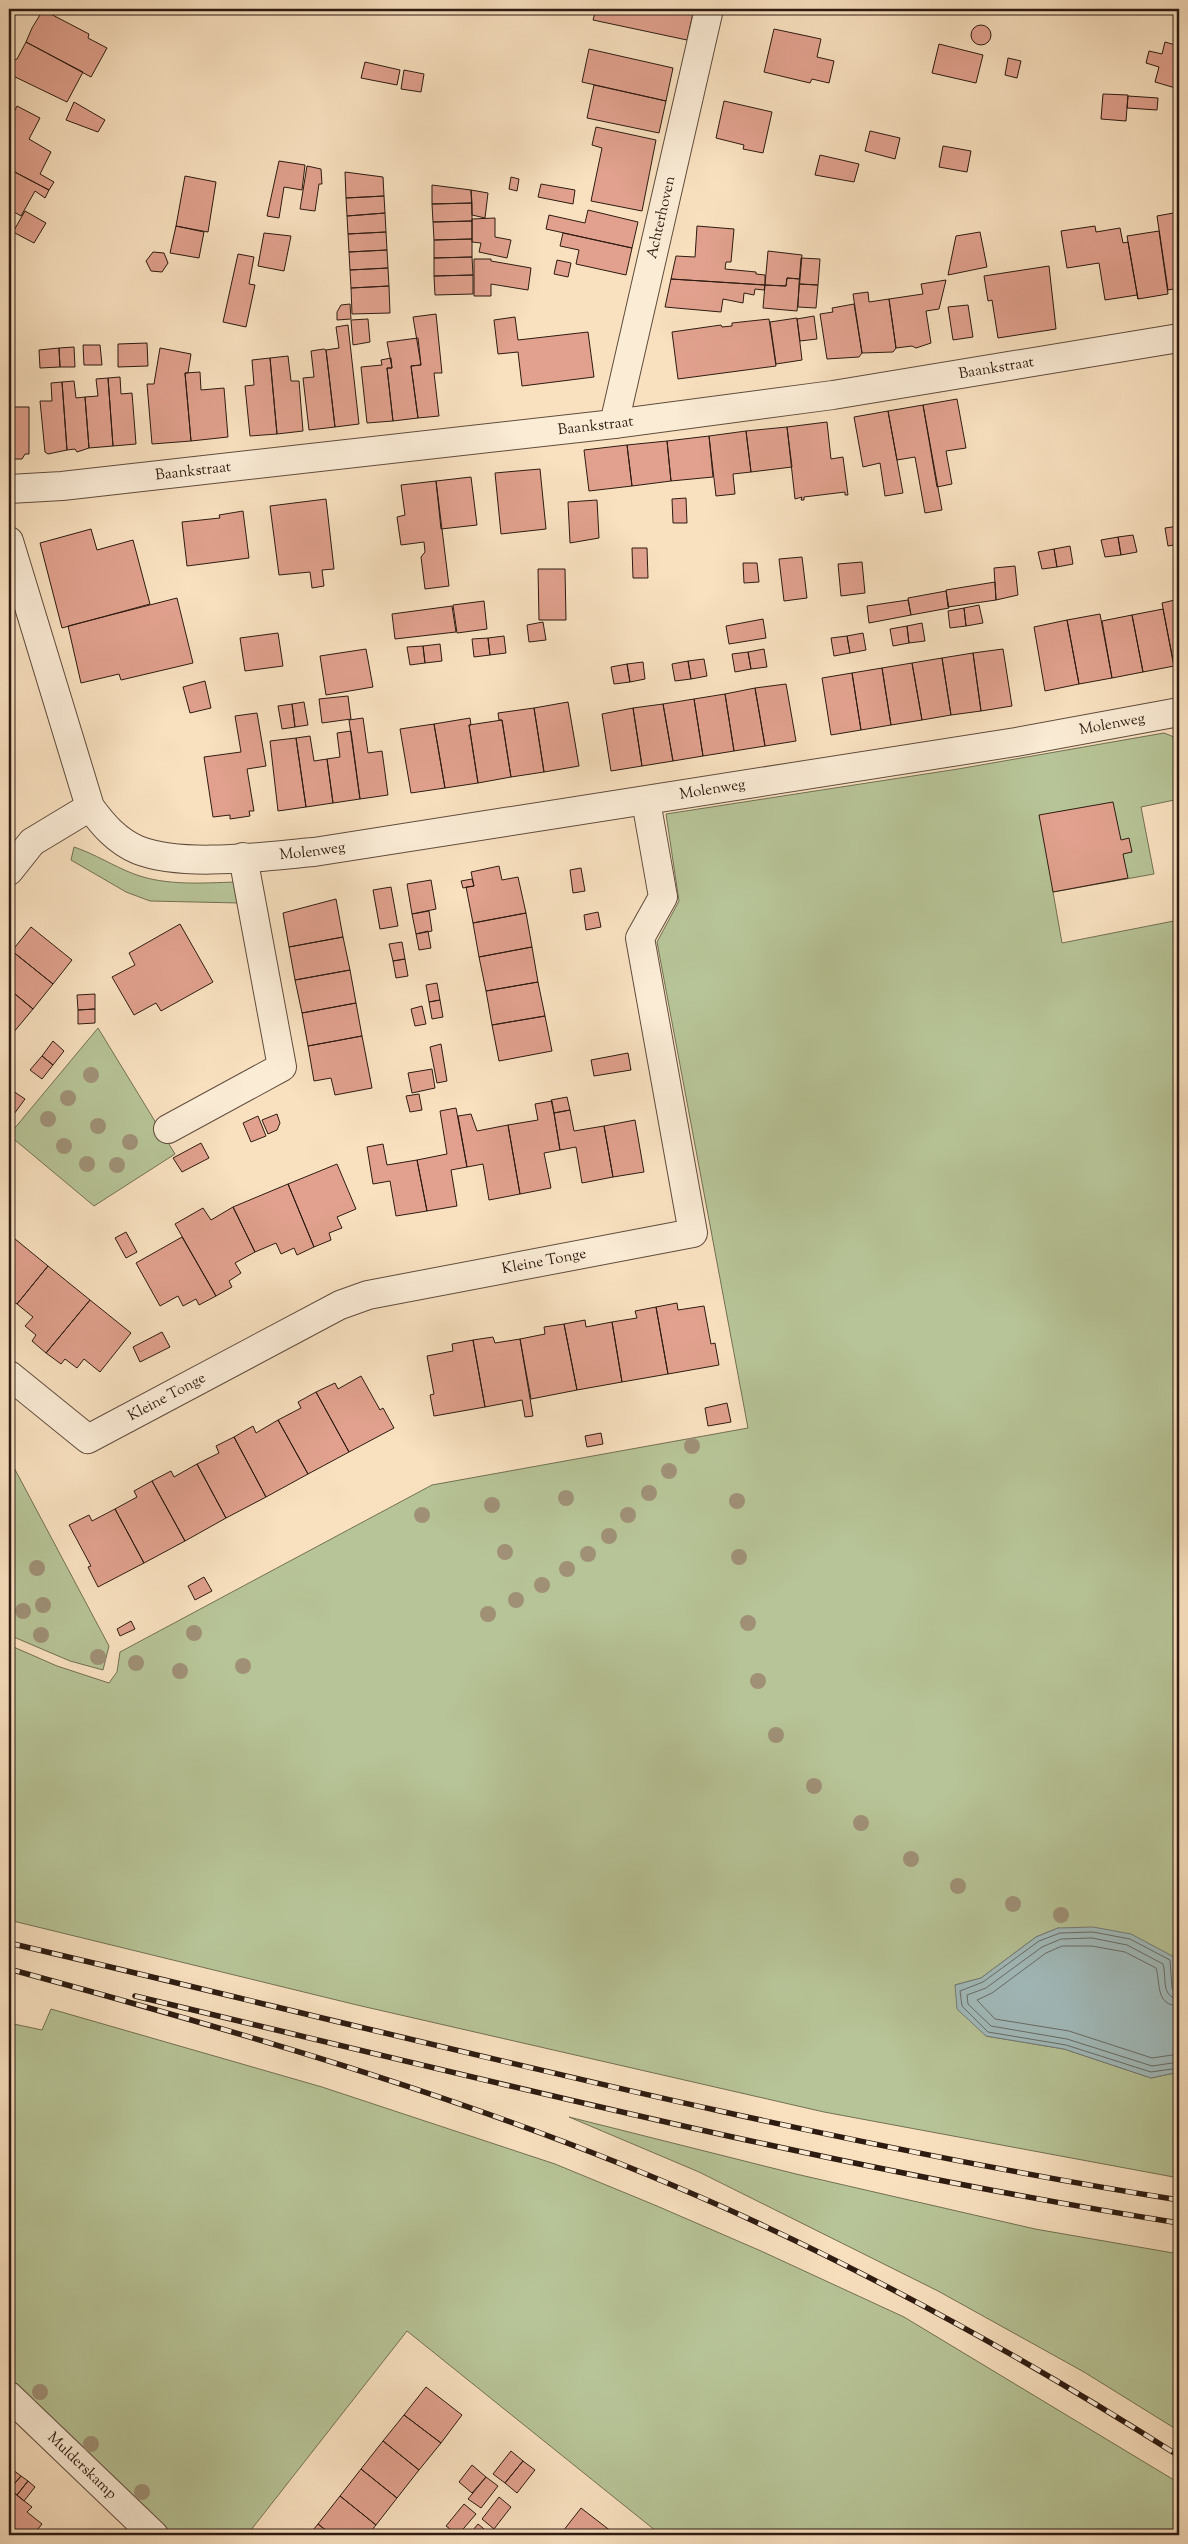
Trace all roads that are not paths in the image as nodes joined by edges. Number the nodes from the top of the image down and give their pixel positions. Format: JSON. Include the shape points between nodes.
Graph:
{"nodes":[{"id":1,"x":709,"y":9,"type":"edge"},
{"id":2,"x":1179,"y":338,"type":"edge"},
{"id":3,"x":614,"y":424,"type":"junction"},
{"id":4,"x":9,"y":490,"type":"edge"},
{"id":5,"x":9,"y":541,"type":"edge"},
{"id":6,"x":1179,"y":712,"type":"edge"},
{"id":7,"x":646,"y":801,"type":"junction"},
{"id":8,"x":90,"y":807,"type":"junction"},
{"id":9,"x":243,"y":857,"type":"junction"},
{"id":10,"x":9,"y":871,"type":"edge"},
{"id":11,"x":168,"y":1129,"type":"dead end"},
{"id":12,"x":9,"y":1375,"type":"edge"},
{"id":13,"x":9,"y":2396,"type":"edge"},
{"id":14,"x":154,"y":2535,"type":"edge"}],
"edges":[{"from":1,"to":3,"type":"street","name":"Achterhoven"},
{"from":2,"to":3,"type":"street","name":"Baankstraat","via":[[833,395]]},
{"from":3,"to":4,"type":"street","name":"Baankstraat"},
{"from":5,"to":8,"type":"street","name":"Molenweg"},
{"from":6,"to":7,"type":"street","name":"Molenweg","via":[[1016,742]]},
{"from":7,"to":9,"type":"street","name":"Molenweg","via":[[314,852]]},
{"from":7,"to":12,"type":"street","name":"Kleine Tonge","via":[[663,897],[640,938],[693,1233],[368,1295],[340,1305],[88,1439]]},
{"from":8,"to":9,"type":"street","name":"Molenweg","via":[[115,836],[138,850],[170,857]]},
{"from":8,"to":10,"type":"street","via":[[32,842]]},
{"from":9,"to":11,"type":"street","via":[[282,1068]]},
{"from":13,"to":14,"type":"street","name":"Mulderskamp"}]}
